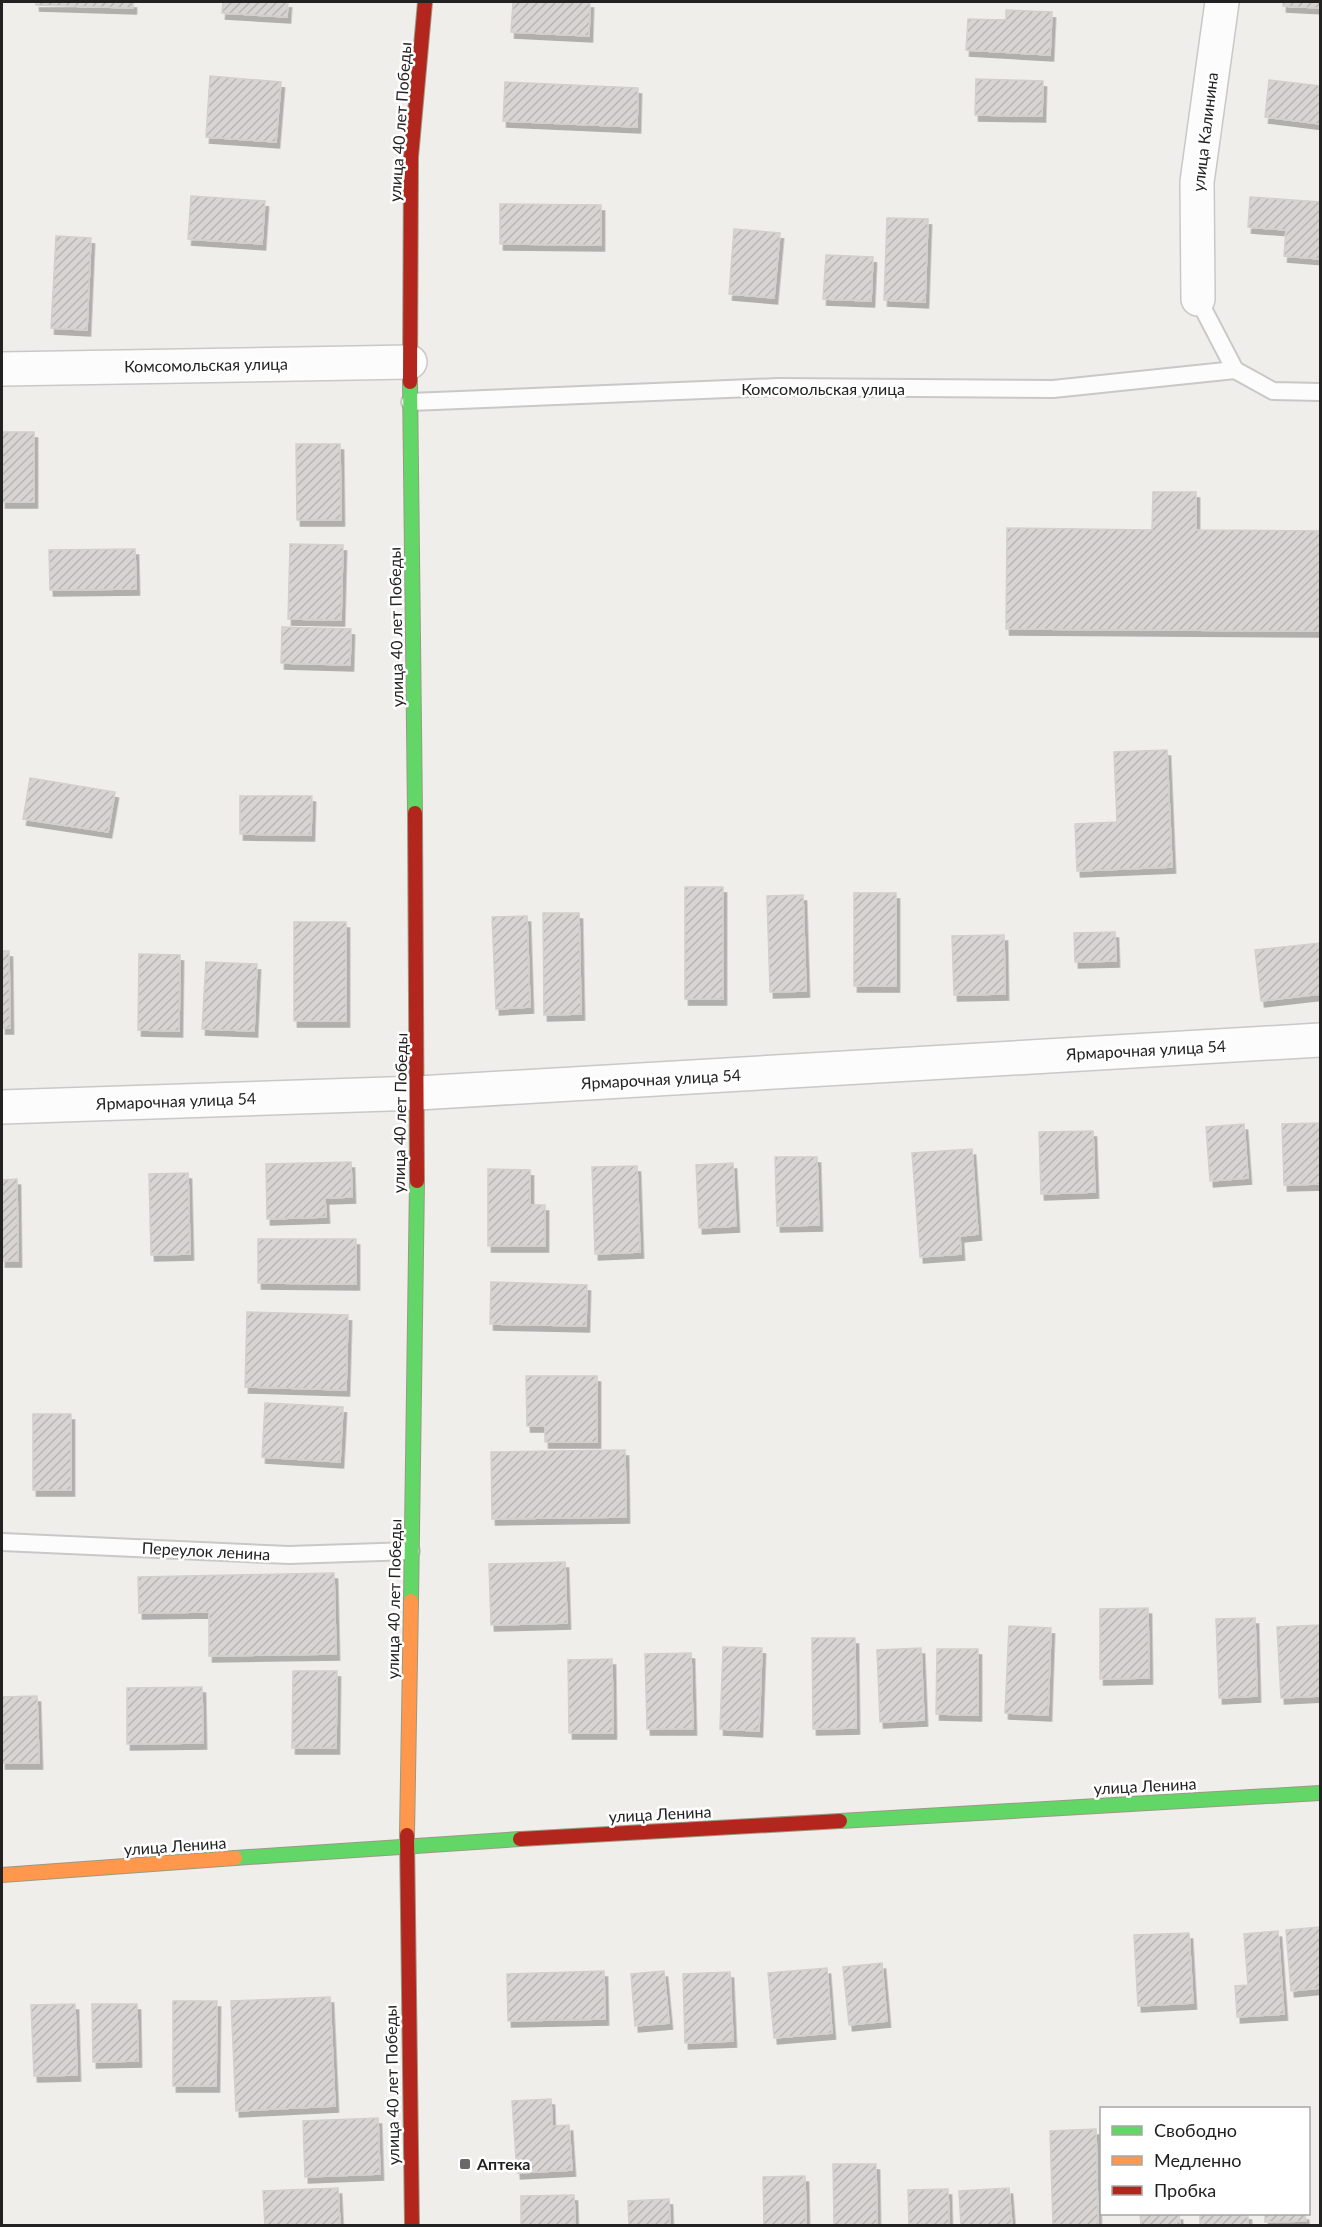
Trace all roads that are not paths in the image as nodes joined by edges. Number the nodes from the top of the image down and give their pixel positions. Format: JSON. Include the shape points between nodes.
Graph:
{"nodes":[{"id":1,"x":425,"y":2,"type":"edge"},
{"id":2,"x":1222,"y":2,"type":"edge"},
{"id":3,"x":1198,"y":299,"type":"joint"},
{"id":4,"x":410,"y":362,"type":"junction"},
{"id":5,"x":2,"y":369,"type":"edge"},
{"id":6,"x":1235,"y":370,"type":"junction"},
{"id":7,"x":1320,"y":392,"type":"edge"},
{"id":8,"x":410,"y":402,"type":"junction"},
{"id":9,"x":1320,"y":1040,"type":"edge"},
{"id":10,"x":418,"y":1093,"type":"junction"},
{"id":11,"x":2,"y":1107,"type":"edge"},
{"id":12,"x":2,"y":1542,"type":"edge"},
{"id":13,"x":411,"y":1551,"type":"junction"},
{"id":14,"x":1320,"y":1793,"type":"edge"},
{"id":15,"x":407,"y":1846,"type":"junction"},
{"id":16,"x":2,"y":1875,"type":"edge"},
{"id":17,"x":412,"y":2226,"type":"edge"}],
"edges":[{"from":1,"to":4,"type":"main road","name":"улица 40 лет Победы","via":[[411,157]]},
{"from":2,"to":3,"type":"street","name":"улица Калинина","via":[[1197,182]]},
{"from":3,"to":6,"type":"lane"},
{"from":4,"to":5,"type":"street","name":"Комсомольская улица"},
{"from":4,"to":8,"type":"main road","name":"улица 40 лет Победы"},
{"from":6,"to":7,"type":"lane","via":[[1273,391]]},
{"from":6,"to":8,"type":"lane","name":"Комсомольская улица","via":[[1053,389],[778,387]]},
{"from":8,"to":10,"type":"main road","name":"улица 40 лет Победы"},
{"from":9,"to":10,"type":"street","name":"Ярмарочная улица 54"},
{"from":10,"to":11,"type":"street","name":"Ярмарочная улица 54"},
{"from":10,"to":13,"type":"main road","name":"улица 40 лет Победы"},
{"from":12,"to":13,"type":"lane","name":"Переулок ленина","via":[[289,1555]]},
{"from":13,"to":15,"type":"main road","name":"улица 40 лет Победы"},
{"from":14,"to":15,"type":"main road","name":"улица Ленина"},
{"from":15,"to":16,"type":"main road","name":"улица Ленина"},
{"from":15,"to":17,"type":"main road","name":"улица 40 лет Победы"}]}
